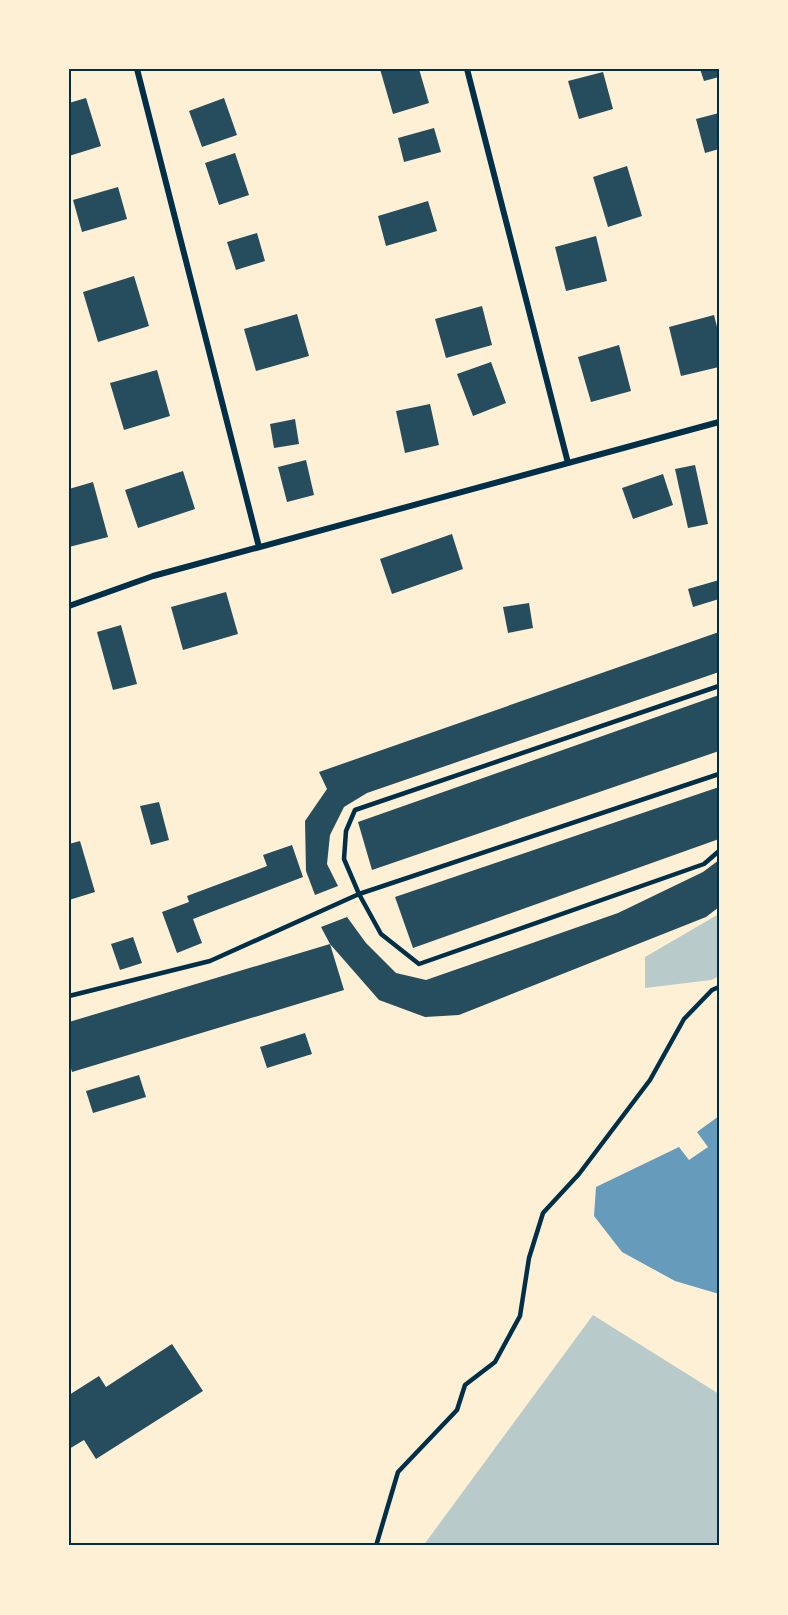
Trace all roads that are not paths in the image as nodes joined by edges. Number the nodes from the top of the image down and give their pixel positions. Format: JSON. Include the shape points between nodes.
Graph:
{"nodes":[{"id":1,"x":137,"y":69,"type":"edge"},
{"id":2,"x":467,"y":69,"type":"edge"},
{"id":3,"x":719,"y":422,"type":"edge"},
{"id":4,"x":568,"y":463,"type":"junction"},
{"id":5,"x":260,"y":547,"type":"junction"},
{"id":6,"x":69,"y":606,"type":"edge"},
{"id":7,"x":719,"y":686,"type":"edge"},
{"id":8,"x":719,"y":774,"type":"edge"},
{"id":9,"x":719,"y":851,"type":"edge"},
{"id":10,"x":359,"y":894,"type":"junction"},
{"id":11,"x":719,"y":987,"type":"edge"},
{"id":12,"x":69,"y":996,"type":"edge"},
{"id":13,"x":376,"y":1546,"type":"edge"}],
"edges":[{"from":1,"to":5,"type":"street"},
{"from":2,"to":4,"type":"street"},
{"from":3,"to":4,"type":"street"},
{"from":4,"to":5,"type":"street"},
{"from":5,"to":6,"type":"street","via":[[153,576]]},
{"from":7,"to":10,"type":"lane","via":[[355,810],[346,831],[344,859]]},
{"from":8,"to":10,"type":"lane"},
{"from":9,"to":10,"type":"lane","via":[[704,864],[419,964],[381,934]]},
{"from":10,"to":12,"type":"lane","via":[[210,961]]},
{"from":11,"to":13,"type":"lane","via":[[684,1019],[650,1080],[579,1174],[543,1213],[529,1258],[520,1316],[495,1362],[465,1385],[457,1410],[398,1473]]}]}
